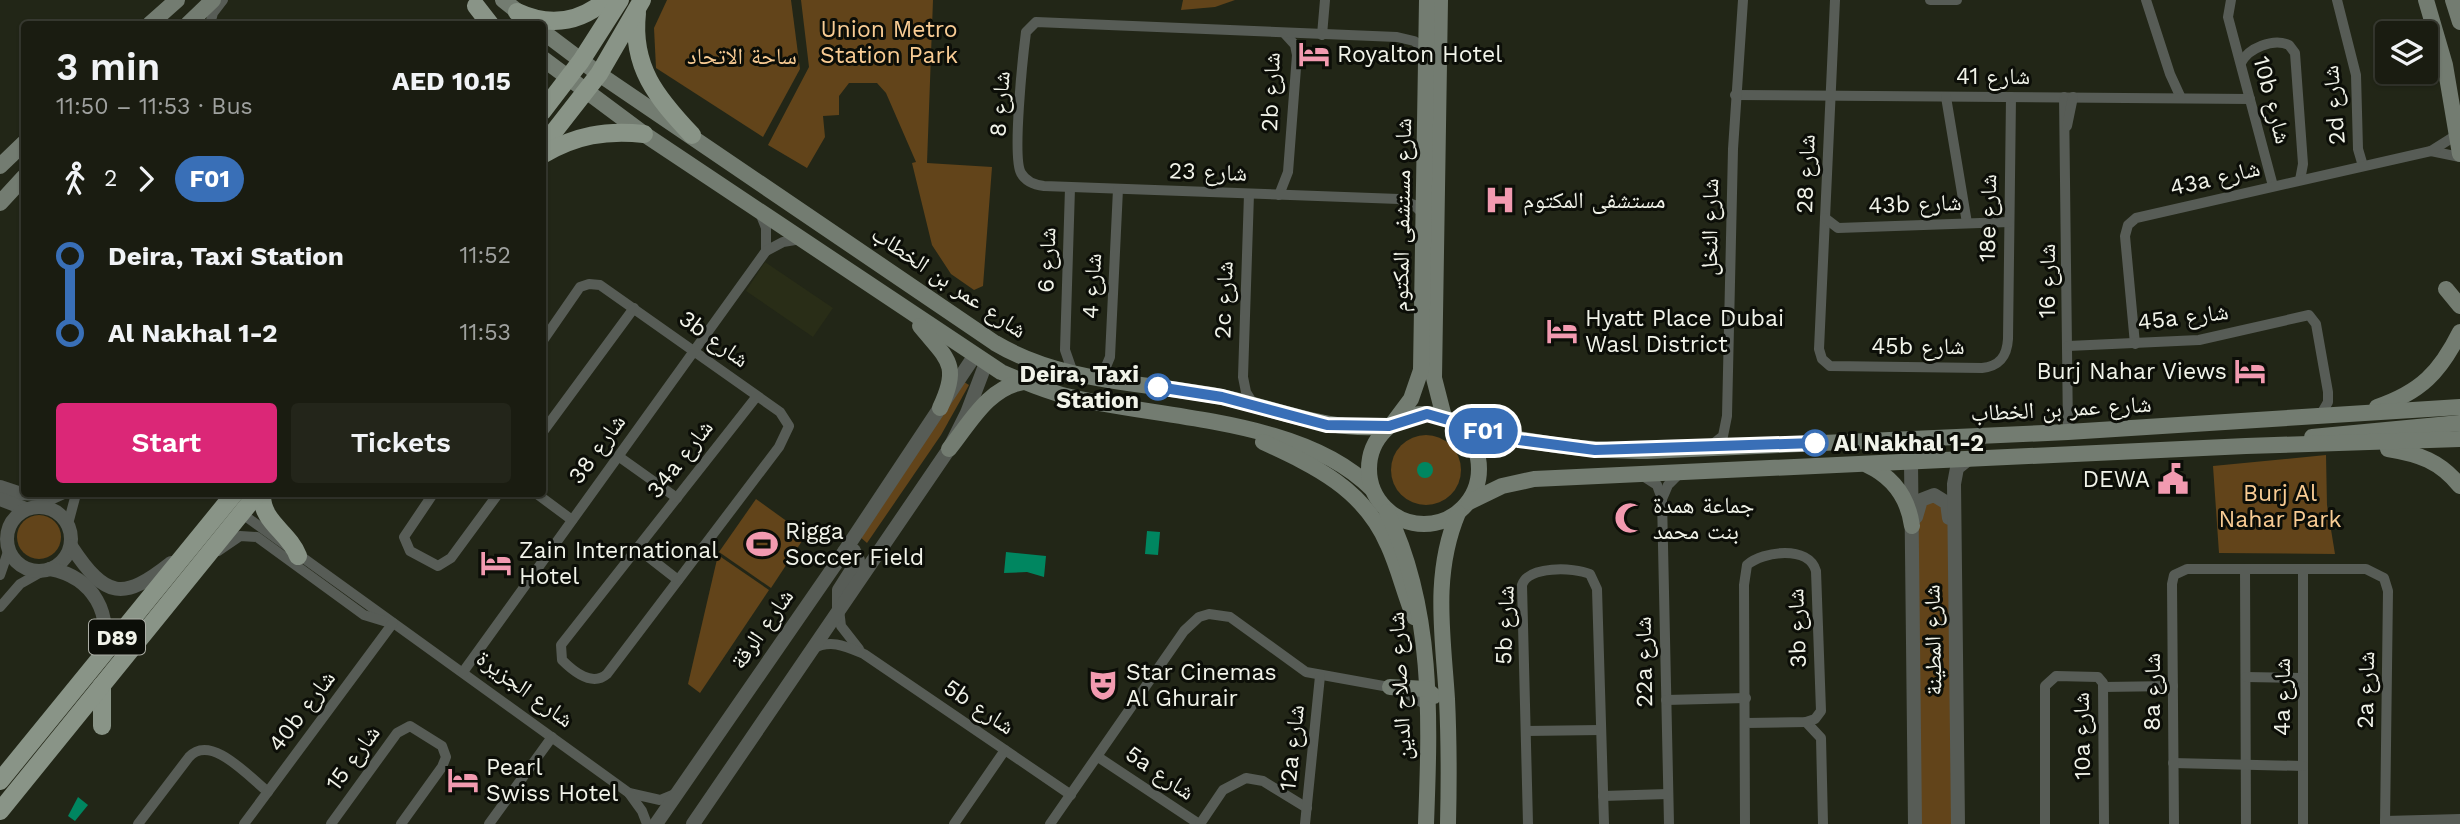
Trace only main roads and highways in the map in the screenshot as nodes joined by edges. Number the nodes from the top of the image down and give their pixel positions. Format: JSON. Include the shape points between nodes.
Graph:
{"nodes":[{"id":1,"x":177,"y":0,"type":"edge"},
{"id":2,"x":200,"y":0,"type":"edge"},
{"id":3,"x":213,"y":0,"type":"edge"},
{"id":4,"x":606,"y":0,"type":"edge"},
{"id":5,"x":621,"y":0,"type":"edge"},
{"id":6,"x":1427,"y":0,"type":"edge"},
{"id":7,"x":1440,"y":0,"type":"edge"},
{"id":8,"x":2426,"y":0,"type":"edge"},
{"id":9,"x":2453,"y":0,"type":"edge"},
{"id":10,"x":471,"y":3,"type":"edge"},
{"id":11,"x":640,"y":5,"type":"edge"},
{"id":12,"x":510,"y":6,"type":"edge"},
{"id":13,"x":153,"y":21,"type":"edge"},
{"id":14,"x":179,"y":21,"type":"edge"},
{"id":15,"x":191,"y":21,"type":"edge"},
{"id":16,"x":487,"y":21,"type":"edge"},
{"id":17,"x":495,"y":21,"type":"edge"},
{"id":18,"x":530,"y":21,"type":"edge"},
{"id":19,"x":2433,"y":21,"type":"edge"},
{"id":20,"x":2460,"y":22,"type":"edge"},
{"id":21,"x":2438,"y":25,"type":"edge"},
{"id":22,"x":546,"y":34,"type":"edge"},
{"id":23,"x":2438,"y":44,"type":"edge"},
{"id":24,"x":546,"y":61,"type":"edge"},
{"id":25,"x":581,"y":61,"type":"junction"},
{"id":26,"x":599,"y":74,"type":"junction"},
{"id":27,"x":568,"y":78,"type":"junction"},
{"id":28,"x":2460,"y":80,"type":"edge"},
{"id":29,"x":586,"y":91,"type":"junction"},
{"id":30,"x":546,"y":108,"type":"edge"},
{"id":31,"x":644,"y":134,"type":"junction"},
{"id":32,"x":692,"y":135,"type":"junction"},
{"id":33,"x":546,"y":142,"type":"edge"},
{"id":34,"x":21,"y":146,"type":"edge"},
{"id":35,"x":546,"y":153,"type":"edge"},
{"id":36,"x":2460,"y":155,"type":"edge"},
{"id":37,"x":0,"y":166,"type":"edge"},
{"id":38,"x":21,"y":180,"type":"edge"},
{"id":39,"x":0,"y":203,"type":"edge"},
{"id":40,"x":2446,"y":289,"type":"dead end"},
{"id":41,"x":2460,"y":306,"type":"edge"},
{"id":42,"x":912,"y":312,"type":"junction"},
{"id":43,"x":2460,"y":332,"type":"edge"},
{"id":44,"x":988,"y":338,"type":"junction"},
{"id":45,"x":980,"y":359,"type":"junction"},
{"id":46,"x":1023,"y":382,"type":"junction"},
{"id":47,"x":2460,"y":407,"type":"edge"},
{"id":48,"x":940,"y":408,"type":"road end"},
{"id":49,"x":2356,"y":414,"type":"junction"},
{"id":50,"x":1450,"y":421,"type":"junction"},
{"id":51,"x":2460,"y":423,"type":"edge"},
{"id":52,"x":1391,"y":425,"type":"junction"},
{"id":53,"x":1232,"y":427,"type":"junction"},
{"id":54,"x":1993,"y":436,"type":"junction"},
{"id":55,"x":2460,"y":439,"type":"edge"},
{"id":56,"x":2351,"y":444,"type":"junction"},
{"id":57,"x":2283,"y":445,"type":"junction"},
{"id":58,"x":949,"y":449,"type":"road end"},
{"id":59,"x":1911,"y":462,"type":"junction"},
{"id":60,"x":1867,"y":464,"type":"junction"},
{"id":61,"x":2460,"y":485,"type":"edge"},
{"id":62,"x":1372,"y":489,"type":"junction"},
{"id":63,"x":231,"y":497,"type":"edge"},
{"id":64,"x":257,"y":497,"type":"edge"},
{"id":65,"x":261,"y":497,"type":"edge"},
{"id":66,"x":1463,"y":507,"type":"junction"},
{"id":67,"x":1386,"y":510,"type":"junction"},
{"id":68,"x":219,"y":511,"type":"junction"},
{"id":69,"x":241,"y":513,"type":"junction"},
{"id":70,"x":1912,"y":526,"type":"road end"},
{"id":71,"x":298,"y":556,"type":"road end"},
{"id":72,"x":1423,"y":635,"type":"junction"},
{"id":73,"x":102,"y":685,"type":"junction"},
{"id":74,"x":1390,"y":687,"type":"road end"},
{"id":75,"x":1426,"y":697,"type":"junction"},
{"id":76,"x":102,"y":726,"type":"dead end"},
{"id":77,"x":0,"y":780,"type":"edge"},
{"id":78,"x":1449,"y":787,"type":"junction"},
{"id":79,"x":0,"y":811,"type":"edge"},
{"id":80,"x":1426,"y":824,"type":"edge"},
{"id":81,"x":1448,"y":824,"type":"edge"}],
"edges":[{"from":1,"to":13,"type":"main road"},
{"from":2,"to":14,"type":"main road"},
{"from":3,"to":15,"type":"main road"},
{"from":4,"to":12,"type":"main road","via":[[583,16],[564,21],[543,21]]},
{"from":5,"to":25,"type":"main road"},
{"from":6,"to":52,"type":"main road","name":"شارع مستشفى المكتوم","via":[[1421,370],[1412,398]]},
{"from":7,"to":50,"type":"main road","name":"شارع مستشفى المكتوم","via":[[1434,378]]},
{"from":8,"to":19,"type":"main road"},
{"from":9,"to":20,"type":"main road"},
{"from":10,"to":16,"type":"main road"},
{"from":10,"to":17,"type":"main road"},
{"from":11,"to":26,"type":"main road"},
{"from":11,"to":32,"type":"main road","via":[[636,46],[646,79]]},
{"from":12,"to":18,"type":"main road"},
{"from":21,"to":28,"type":"main road","via":[[2454,75]]},
{"from":22,"to":25,"type":"main road","name":"شارع عمر بن الخطاب"},
{"from":23,"to":36,"type":"main road"},
{"from":24,"to":27,"type":"main road","name":"شارع عمر بن الخطاب"},
{"from":25,"to":26,"type":"main road","name":"شارع عمر بن الخطاب"},
{"from":25,"to":27,"type":"main road"},
{"from":26,"to":29,"type":"main road"},
{"from":26,"to":32,"type":"main road","name":"شارع عمر بن الخطاب"},
{"from":27,"to":29,"type":"main road","name":"شارع عمر بن الخطاب"},
{"from":27,"to":30,"type":"main road"},
{"from":29,"to":31,"type":"main road","name":"شارع عمر بن الخطاب"},
{"from":29,"to":33,"type":"main road"},
{"from":31,"to":35,"type":"main road","via":[[594,133]]},
{"from":31,"to":42,"type":"main road","name":"شارع عمر بن الخطاب"},
{"from":32,"to":44,"type":"main road","name":"شارع عمر بن الخطاب"},
{"from":34,"to":37,"type":"main road"},
{"from":38,"to":39,"type":"main road"},
{"from":40,"to":41,"type":"main road"},
{"from":42,"to":45,"type":"main road","name":"شارع عمر بن الخطاب"},
{"from":42,"to":48,"type":"main road","via":[[949,362],[951,382]]},
{"from":43,"to":49,"type":"main road","via":[[2445,361],[2425,382],[2396,400]]},
{"from":44,"to":45,"type":"main road"},
{"from":44,"to":52,"type":"main road","name":"شارع عمر بن الخطاب","via":[[1027,360],[1094,378],[1254,405],[1327,425]]},
{"from":45,"to":46,"type":"main road","name":"شارع عمر بن الخطاب"},
{"from":46,"to":53,"type":"main road","name":"شارع عمر بن الخطاب","via":[[1091,402]]},
{"from":46,"to":58,"type":"main road","via":[[989,398]]},
{"from":47,"to":49,"type":"main road","name":"شارع عمر بن الخطاب"},
{"from":49,"to":54,"type":"main road","name":"شارع عمر بن الخطاب"},
{"from":50,"to":52,"type":"main road","via":[[1422,414]]},
{"from":50,"to":54,"type":"main road","name":"شارع عمر بن الخطاب","via":[[1519,440],[1622,451]]},
{"from":50,"to":66,"type":"main road","via":[[1468,436],[1479,469],[1477,486]]},
{"from":51,"to":57,"type":"main road","via":[[2325,434]]},
{"from":52,"to":62,"type":"main road","via":[[1369,461]]},
{"from":53,"to":62,"type":"main road","name":"شارع عمر بن الخطاب","via":[[1318,450],[1349,468]]},
{"from":53,"to":72,"type":"main road","via":[[1318,467],[1355,496],[1388,545]]},
{"from":54,"to":59,"type":"main road","via":[[1979,444],[1922,449]]},
{"from":55,"to":56,"type":"main road","name":"شارع عمر بن الخطاب"},
{"from":56,"to":57,"type":"main road","name":"شارع عمر بن الخطاب"},
{"from":56,"to":61,"type":"main road","via":[[2429,458]]},
{"from":57,"to":59,"type":"main road","name":"شارع عمر بن الخطاب"},
{"from":59,"to":60,"type":"main road","name":"شارع عمر بن الخطاب"},
{"from":60,"to":66,"type":"main road","name":"شارع عمر بن الخطاب","via":[[1534,479],[1502,486]]},
{"from":60,"to":70,"type":"main road","via":[[1900,491]]},
{"from":62,"to":67,"type":"main road"},
{"from":63,"to":68,"type":"main road","number":"D89"},
{"from":64,"to":69,"type":"main road","number":"D89"},
{"from":65,"to":71,"type":"main road","via":[[269,518]]},
{"from":66,"to":67,"type":"main road","via":[[1446,520],[1420,524]]},
{"from":66,"to":78,"type":"main road","name":"شارع صلاح الدين","via":[[1444,552],[1439,595]]},
{"from":67,"to":72,"type":"main road","name":"شارع صلاح الدين","via":[[1409,565]]},
{"from":68,"to":69,"type":"main road","via":[[230,508]]},
{"from":68,"to":77,"type":"main road","number":"D89"},
{"from":69,"to":73,"type":"main road","number":"D89"},
{"from":72,"to":75,"type":"main road","name":"شارع صلاح الدين"},
{"from":73,"to":76,"type":"main road"},
{"from":73,"to":79,"type":"main road","number":"D89"},
{"from":74,"to":75,"type":"main road"},
{"from":75,"to":78,"type":"main road","via":[[1437,702],[1441,772]]},
{"from":75,"to":80,"type":"main road","name":"شارع صلاح الدين"},
{"from":78,"to":81,"type":"main road","name":"شارع صلاح الدين"}]}
